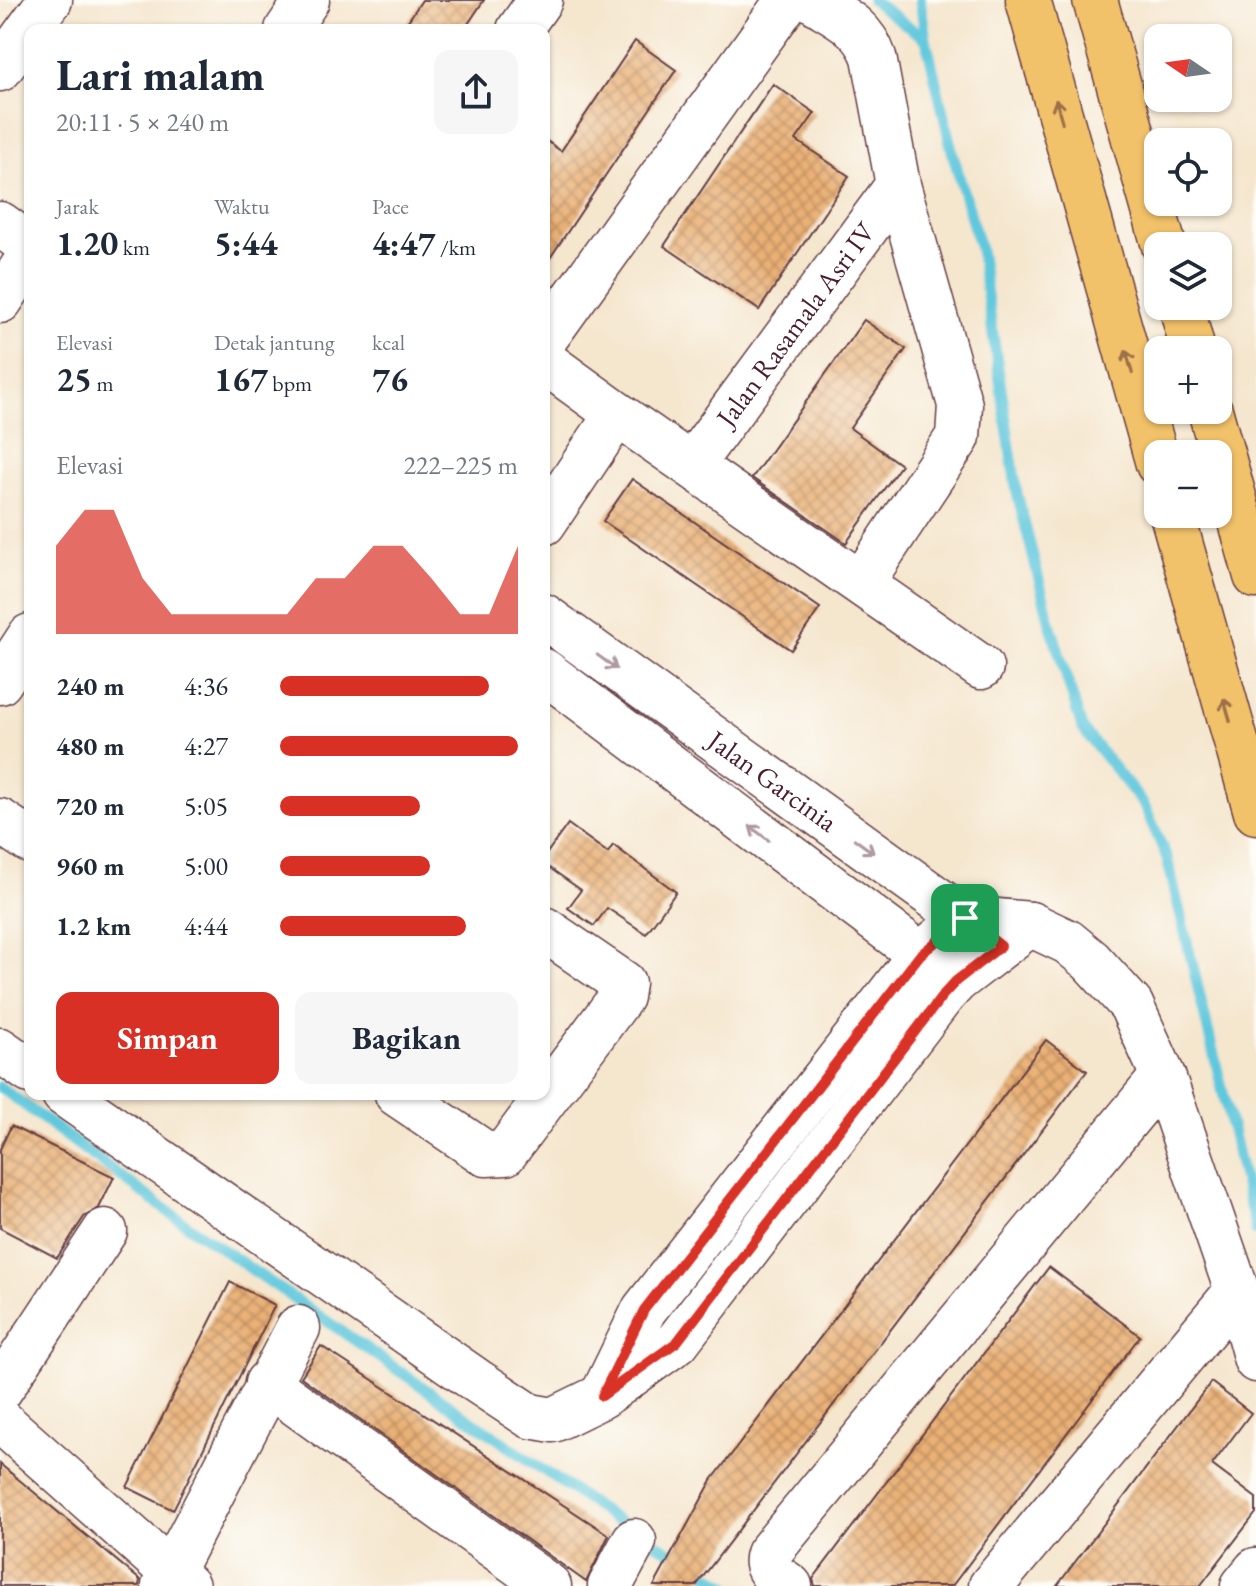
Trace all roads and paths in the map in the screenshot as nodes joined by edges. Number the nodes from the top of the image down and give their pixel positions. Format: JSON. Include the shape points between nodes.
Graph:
{"nodes":[{"id":1,"x":50,"y":0,"type":"edge"},
{"id":2,"x":307,"y":0,"type":"edge"},
{"id":3,"x":540,"y":0,"type":"edge"},
{"id":4,"x":788,"y":0,"type":"edge"},
{"id":5,"x":813,"y":0,"type":"edge"},
{"id":6,"x":1028,"y":0,"type":"edge"},
{"id":7,"x":1095,"y":0,"type":"edge"},
{"id":8,"x":33,"y":24,"type":"edge"},
{"id":9,"x":291,"y":24,"type":"edge"},
{"id":10,"x":523,"y":24,"type":"edge"},
{"id":11,"x":24,"y":36,"type":"edge"},
{"id":12,"x":0,"y":69,"type":"edge"},
{"id":13,"x":898,"y":185,"type":"junction"},
{"id":14,"x":0,"y":224,"type":"edge"},
{"id":15,"x":1160,"y":232,"type":"edge"},
{"id":16,"x":24,"y":242,"type":"edge"},
{"id":17,"x":24,"y":268,"type":"edge"},
{"id":18,"x":9,"y":299,"type":"edge"},
{"id":19,"x":550,"y":332,"type":"edge"},
{"id":20,"x":550,"y":365,"type":"edge"},
{"id":21,"x":617,"y":414,"type":"junction"},
{"id":22,"x":1214,"y":424,"type":"edge"},
{"id":23,"x":1151,"y":440,"type":"edge"},
{"id":24,"x":692,"y":464,"type":"junction"},
{"id":25,"x":550,"y":514,"type":"edge"},
{"id":26,"x":1176,"y":528,"type":"edge"},
{"id":27,"x":1256,"y":576,"type":"edge"},
{"id":28,"x":862,"y":582,"type":"junction"},
{"id":29,"x":550,"y":620,"type":"edge"},
{"id":30,"x":24,"y":645,"type":"edge"},
{"id":31,"x":981,"y":667,"type":"dead end"},
{"id":32,"x":550,"y":676,"type":"edge"},
{"id":33,"x":0,"y":682,"type":"edge"},
{"id":34,"x":1256,"y":812,"type":"edge"},
{"id":35,"x":0,"y":821,"type":"edge"},
{"id":36,"x":24,"y":837,"type":"edge"},
{"id":37,"x":965,"y":918,"type":"junction"},
{"id":38,"x":550,"y":933,"type":"edge"},
{"id":39,"x":1015,"y":935,"type":"junction"},
{"id":40,"x":920,"y":955,"type":"junction"},
{"id":41,"x":956,"y":981,"type":"junction"},
{"id":42,"x":0,"y":1050,"type":"edge"},
{"id":43,"x":24,"y":1067,"type":"edge"},
{"id":44,"x":1163,"y":1076,"type":"junction"},
{"id":45,"x":550,"y":1092,"type":"edge"},
{"id":46,"x":73,"y":1100,"type":"edge"},
{"id":47,"x":406,"y":1100,"type":"edge"},
{"id":48,"x":544,"y":1100,"type":"edge"},
{"id":49,"x":105,"y":1231,"type":"dead end"},
{"id":50,"x":1237,"y":1291,"type":"junction"},
{"id":51,"x":298,"y":1328,"type":"dead end"},
{"id":52,"x":1256,"y":1360,"type":"edge"},
{"id":53,"x":267,"y":1383,"type":"junction"},
{"id":54,"x":0,"y":1390,"type":"edge"},
{"id":55,"x":602,"y":1396,"type":"junction"},
{"id":56,"x":0,"y":1420,"type":"edge"},
{"id":57,"x":634,"y":1541,"type":"dead end"},
{"id":58,"x":1256,"y":1570,"type":"edge"},
{"id":59,"x":174,"y":1582,"type":"edge"},
{"id":60,"x":549,"y":1586,"type":"edge"},
{"id":61,"x":610,"y":1586,"type":"edge"},
{"id":62,"x":790,"y":1586,"type":"edge"},
{"id":63,"x":991,"y":1586,"type":"edge"},
{"id":64,"x":1243,"y":1586,"type":"edge"}],
"edges":[{"from":1,"to":8,"type":"street"},
{"from":2,"to":9,"type":"street"},
{"from":3,"to":10,"type":"street"},
{"from":4,"to":19,"type":"street"},
{"from":5,"to":13,"type":"street","via":[[868,40]]},
{"from":23,"to":6,"type":"highway","one_way":true},
{"from":7,"to":15,"type":"highway"},
{"from":11,"to":12,"type":"street"},
{"from":13,"to":24,"type":"street","name":"Jalan Rasamala Asri IV"},
{"from":13,"to":28,"type":"street","via":[[960,418],[958,437]]},
{"from":14,"to":16,"type":"street"},
{"from":17,"to":18,"type":"street"},
{"from":20,"to":21,"type":"street"},
{"from":21,"to":24,"type":"street"},
{"from":21,"to":25,"type":"street"},
{"from":22,"to":27,"type":"highway"},
{"from":24,"to":28,"type":"street"},
{"from":34,"to":26,"type":"highway","one_way":true},
{"from":28,"to":31,"type":"street"},
{"from":29,"to":37,"type":"street","name":"Jalan Garcinia","one_way":true},
{"from":30,"to":33,"type":"street"},
{"from":40,"to":32,"type":"street","name":"Jalan Garcinia","one_way":true},
{"from":35,"to":36,"type":"street"},
{"from":37,"to":39,"type":"street","name":"Jalan Garcinia"},
{"from":37,"to":40,"type":"street"},
{"from":38,"to":45,"type":"street","via":[[623,983],[621,997]]},
{"from":39,"to":41,"type":"street"},
{"from":39,"to":44,"type":"street","name":"Jalan Garcinia","via":[[1068,942],[1091,961],[1131,1005]]},
{"from":40,"to":41,"type":"street","name":"Jalan Garcinia"},
{"from":40,"to":55,"type":"street","via":[[644,1310]]},
{"from":41,"to":55,"type":"street","via":[[677,1342]]},
{"from":42,"to":43,"type":"street"},
{"from":44,"to":50,"type":"street","name":"Jalan Garcinia"},
{"from":44,"to":62,"type":"street","via":[[768,1554],[768,1570]]},
{"from":46,"to":55,"type":"street","via":[[530,1416],[553,1420]]},
{"from":47,"to":48,"type":"street","via":[[486,1154],[505,1153]]},
{"from":49,"to":54,"type":"street"},
{"from":50,"to":52,"type":"street","name":"Jalan Garcinia"},
{"from":50,"to":63,"type":"street"},
{"from":51,"to":53,"type":"street"},
{"from":53,"to":59,"type":"street"},
{"from":53,"to":60,"type":"street"},
{"from":56,"to":59,"type":"street"},
{"from":57,"to":61,"type":"street"},
{"from":58,"to":64,"type":"street"}]}
